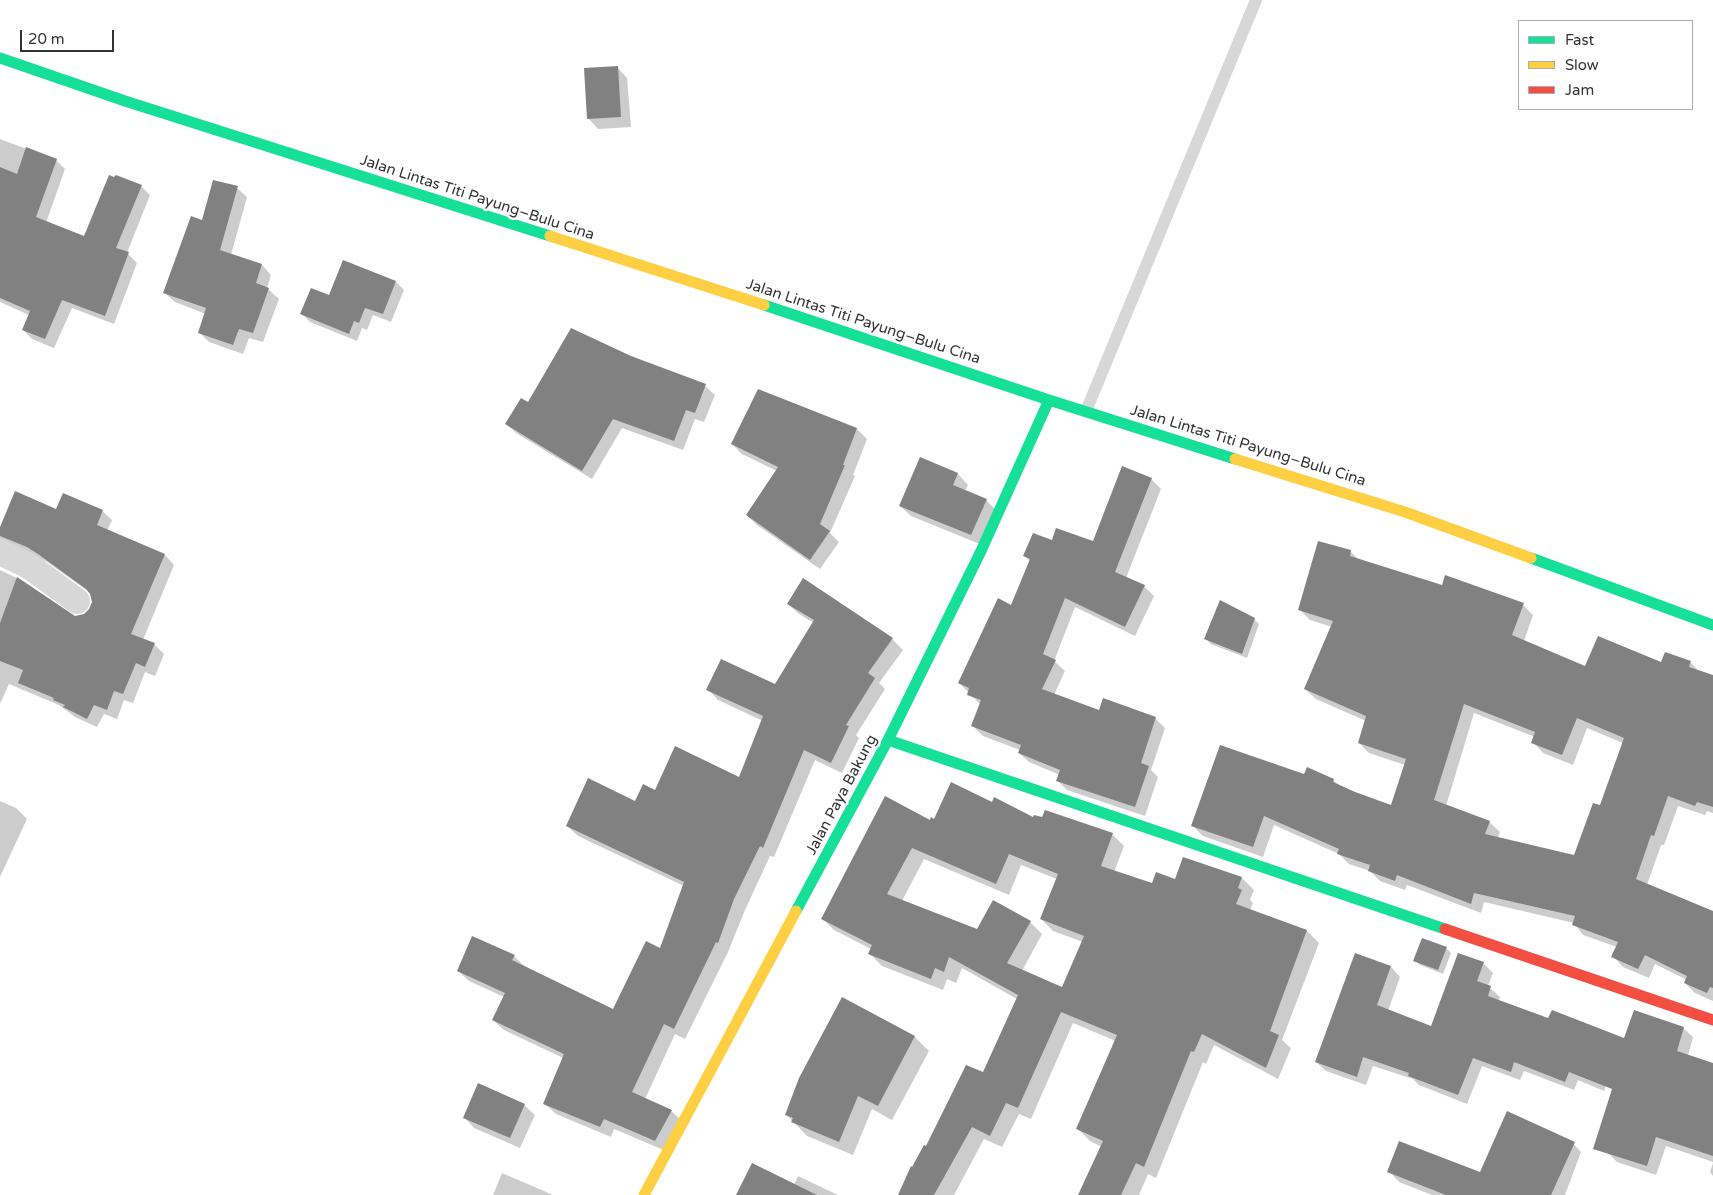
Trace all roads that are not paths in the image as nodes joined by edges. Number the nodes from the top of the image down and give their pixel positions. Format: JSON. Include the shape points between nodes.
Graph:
{"nodes":[{"id":1,"x":1256,"y":0,"type":"edge"},
{"id":2,"x":0,"y":58,"type":"edge"},
{"id":3,"x":1049,"y":400,"type":"junction"},
{"id":4,"x":1086,"y":411,"type":"junction"},
{"id":5,"x":0,"y":552,"type":"edge"},
{"id":6,"x":77,"y":600,"type":"dead end"},
{"id":7,"x":1713,"y":625,"type":"edge"},
{"id":8,"x":888,"y":740,"type":"junction"},
{"id":9,"x":1713,"y":1020,"type":"edge"},
{"id":10,"x":644,"y":1195,"type":"edge"}],
"edges":[{"from":1,"to":4,"type":"lane"},
{"from":2,"to":3,"type":"main road","name":"Jalan Lintas Titi Payung–Bulu Cina"},
{"from":3,"to":4,"type":"main road","name":"Jalan Lintas Titi Payung–Bulu Cina"},
{"from":3,"to":8,"type":"main road","name":"Jalan Paya Bakung","via":[[981,551]]},
{"from":4,"to":7,"type":"main road","name":"Jalan Lintas Titi Payung–Bulu Cina","via":[[1406,512]]},
{"from":5,"to":6,"type":"street","via":[[29,566]]},
{"from":8,"to":9,"type":"main road","via":[[1054,805]]},
{"from":8,"to":10,"type":"main road","name":"Jalan Paya Bakung"}]}
